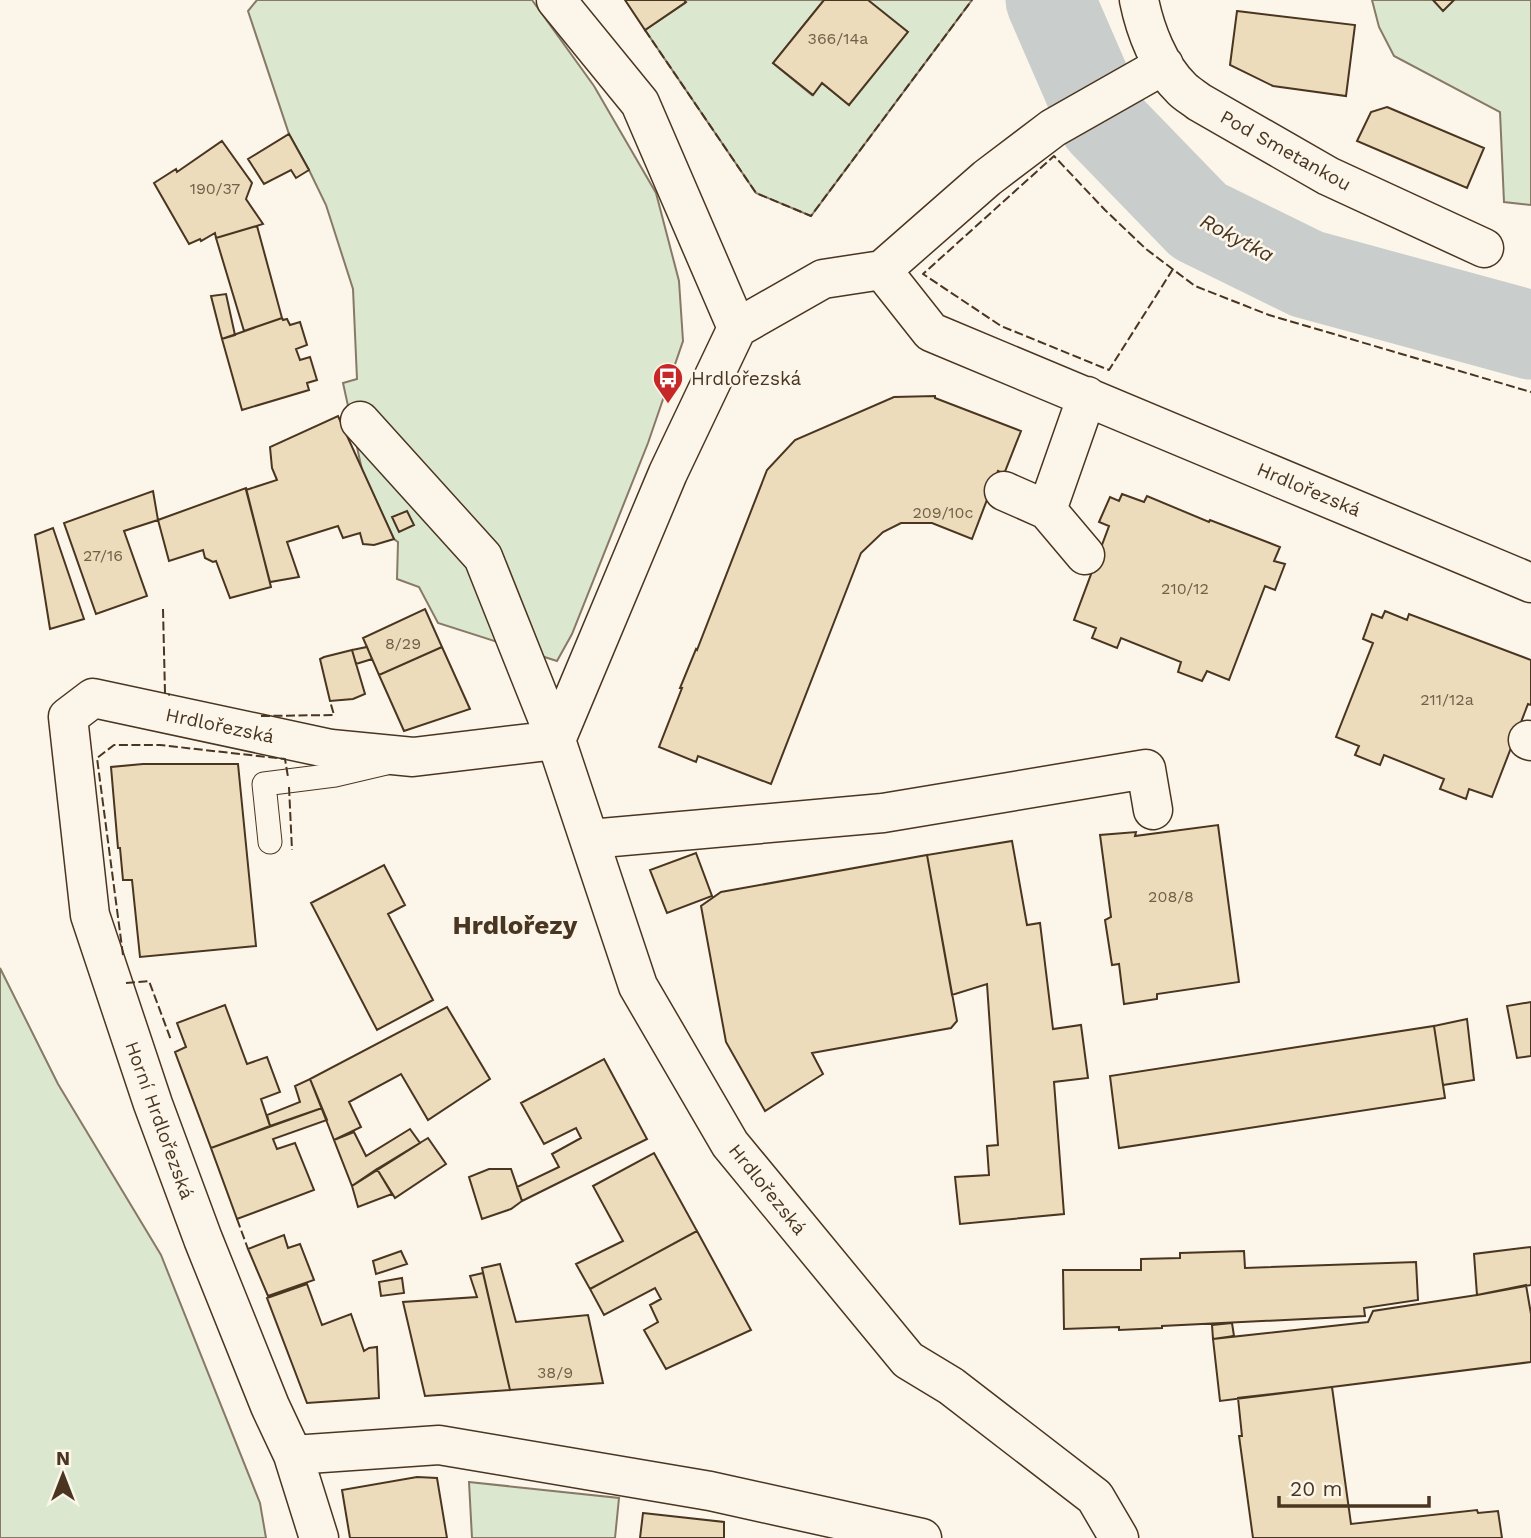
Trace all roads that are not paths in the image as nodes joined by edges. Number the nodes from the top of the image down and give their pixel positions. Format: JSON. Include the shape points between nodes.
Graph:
{"nodes":[{"id":1,"x":556,"y":0,"type":"edge"},
{"id":2,"x":1139,"y":0,"type":"edge"},
{"id":3,"x":1151,"y":72,"type":"junction"},
{"id":4,"x":1484,"y":248,"type":"dead end"},
{"id":5,"x":882,"y":270,"type":"junction"},
{"id":6,"x":737,"y":328,"type":"junction"},
{"id":7,"x":1087,"y":396,"type":"junction"},
{"id":8,"x":360,"y":421,"type":"dead end"},
{"id":9,"x":1004,"y":491,"type":"dead end"},
{"id":10,"x":1047,"y":510,"type":"junction"},
{"id":11,"x":1085,"y":555,"type":"dead end"},
{"id":12,"x":1531,"y":583,"type":"edge"},
{"id":13,"x":93,"y":698,"type":"joint"},
{"id":14,"x":556,"y":740,"type":"junction"},
{"id":15,"x":412,"y":757,"type":"junction"},
{"id":16,"x":1153,"y":810,"type":"dead end"},
{"id":17,"x":590,"y":839,"type":"junction"},
{"id":18,"x":270,"y":842,"type":"dead end"},
{"id":19,"x":293,"y":1455,"type":"junction"},
{"id":20,"x":319,"y":1538,"type":"edge"},
{"id":21,"x":922,"y":1538,"type":"edge"},
{"id":22,"x":1119,"y":1538,"type":"edge"}],
"edges":[{"from":1,"to":6,"type":"street","via":[[640,103]]},
{"from":2,"to":3,"type":"street","name":"Pod Smetankou"},
{"from":3,"to":4,"type":"street","name":"Pod Smetankou","via":[[1328,176]]},
{"from":3,"to":5,"type":"street","via":[[1053,128],[987,178]]},
{"from":5,"to":6,"type":"street","via":[[823,279]]},
{"from":5,"to":7,"type":"street","name":"Hrdlořezská","via":[[931,332]]},
{"from":6,"to":14,"type":"street","via":[[668,473]]},
{"from":7,"to":10,"type":"street"},
{"from":7,"to":12,"type":"street","name":"Hrdlořezská"},
{"from":8,"to":14,"type":"street","name":"Hrdlořezská","via":[[483,557]]},
{"from":9,"to":10,"type":"street"},
{"from":10,"to":11,"type":"street"},
{"from":13,"to":15,"type":"street","name":"Hrdlořezská","via":[[331,749]]},
{"from":13,"to":19,"type":"street","name":"Horní Hrdlořezská","via":[[68,717],[90,915],[203,1239]]},
{"from":14,"to":15,"type":"street","name":"Hrdlořezská"},
{"from":14,"to":17,"type":"street","name":"Hrdlořezská"},
{"from":15,"to":18,"type":"lane","via":[[335,775],[264,784]]},
{"from":16,"to":17,"type":"street","via":[[1146,769],[883,813]]},
{"from":17,"to":22,"type":"street","name":"Hrdlořezská","via":[[638,986],[730,1144],[908,1360],[951,1385],[1095,1497]]},
{"from":19,"to":20,"type":"street","name":"Horní Hrdlořezská"},
{"from":19,"to":21,"type":"street","via":[[439,1445],[710,1491]]}]}
